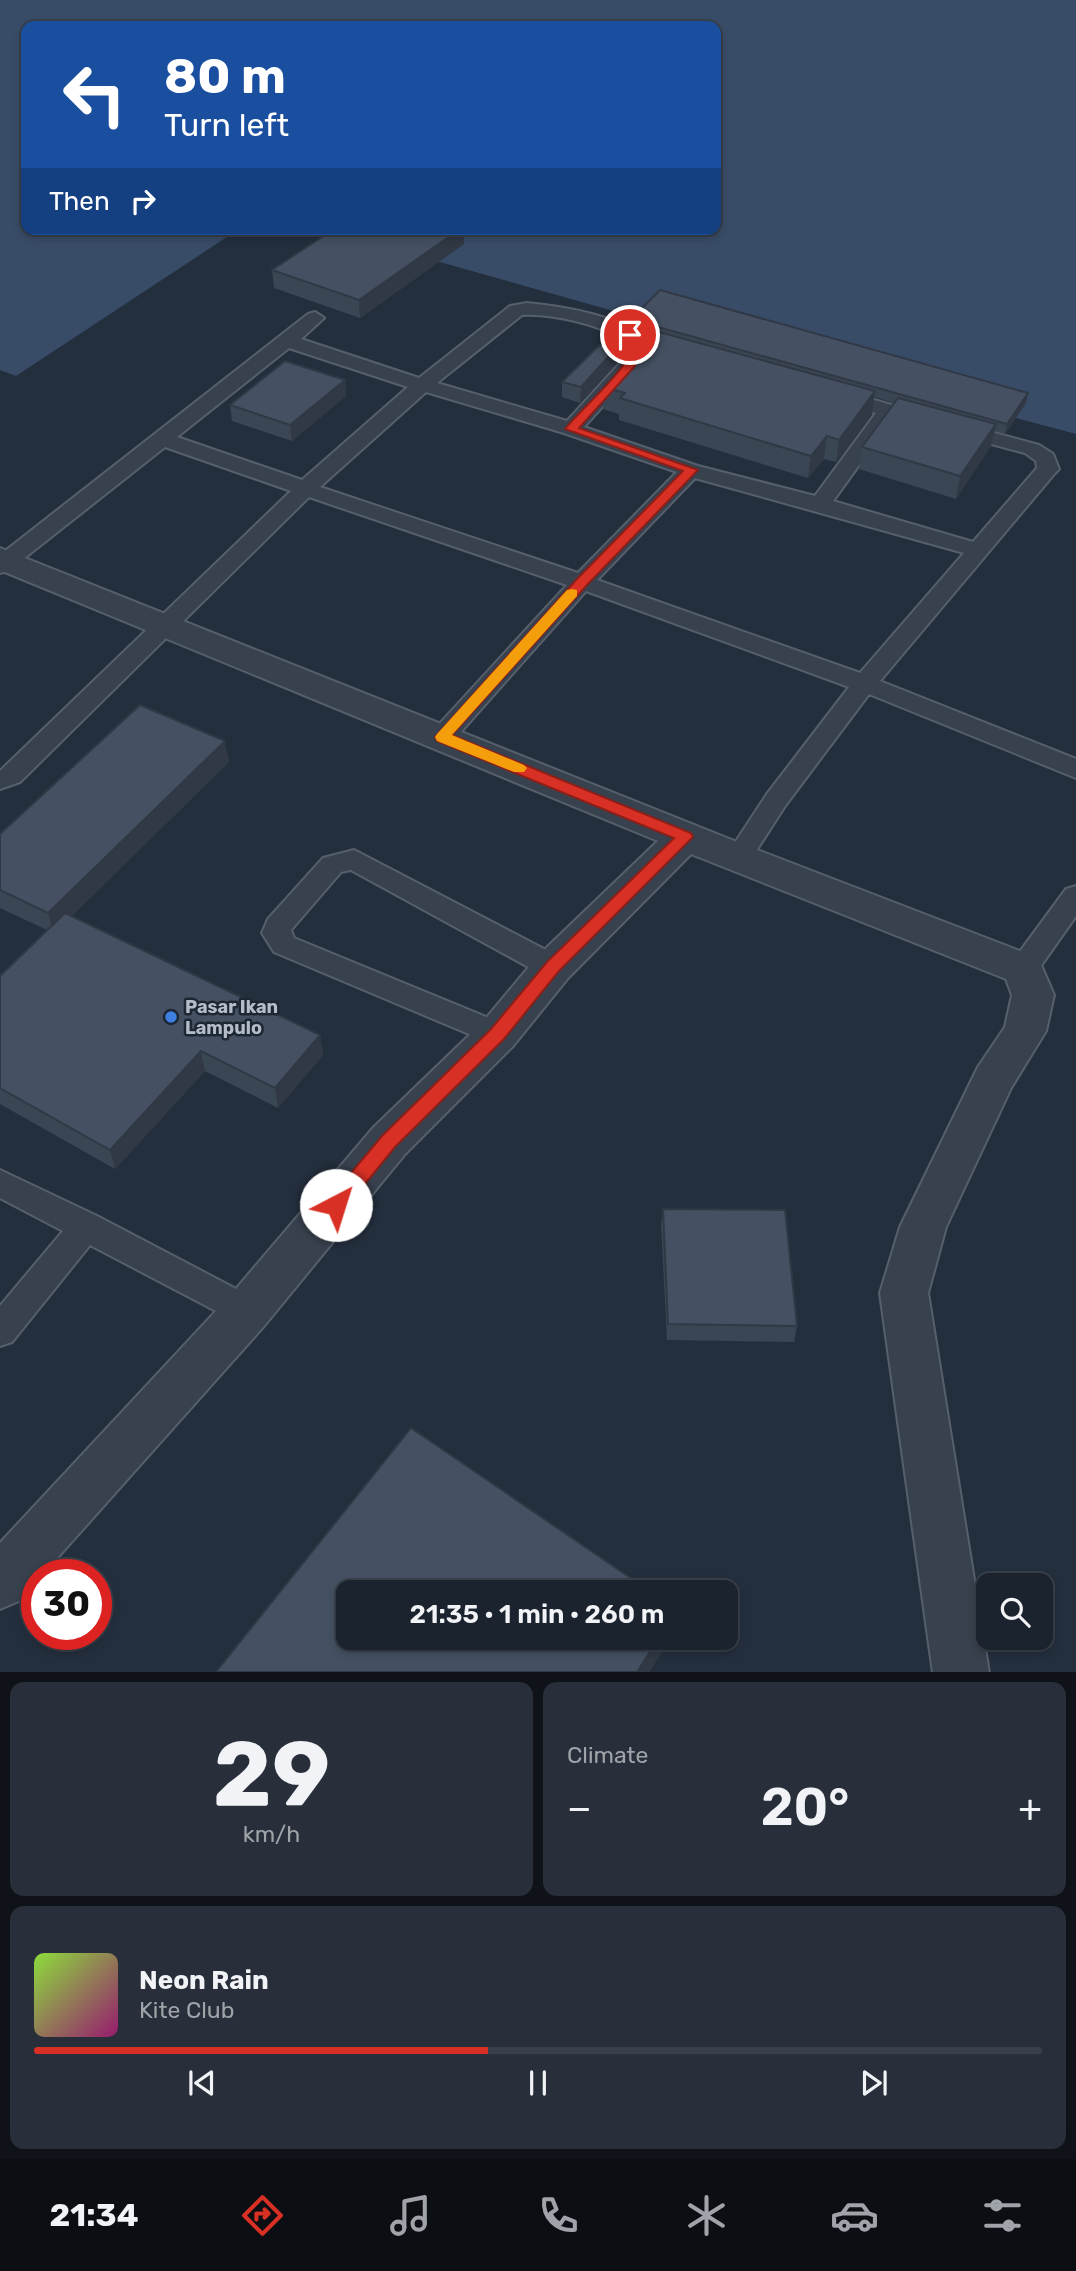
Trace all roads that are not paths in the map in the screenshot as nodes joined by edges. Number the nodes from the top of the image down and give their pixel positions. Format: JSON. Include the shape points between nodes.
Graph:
{"nodes":[{"id":1,"x":316,"y":318,"type":"dead end"},
{"id":2,"x":635,"y":339,"type":"junction"},
{"id":3,"x":285,"y":340,"type":"junction"},
{"id":4,"x":662,"y":346,"type":"edge"},
{"id":5,"x":422,"y":385,"type":"junction"},
{"id":6,"x":821,"y":391,"type":"edge"},
{"id":7,"x":888,"y":410,"type":"junction"},
{"id":8,"x":571,"y":429,"type":"junction"},
{"id":9,"x":160,"y":438,"type":"junction"},
{"id":10,"x":691,"y":470,"type":"junction"},
{"id":11,"x":304,"y":490,"type":"junction"},
{"id":12,"x":820,"y":504,"type":"junction"},
{"id":13,"x":979,"y":551,"type":"junction"},
{"id":14,"x":2,"y":562,"type":"edge"},
{"id":15,"x":582,"y":582,"type":"junction"},
{"id":16,"x":164,"y":624,"type":"junction"},
{"id":17,"x":864,"y":683,"type":"junction"},
{"id":18,"x":442,"y":737,"type":"junction"},
{"id":19,"x":1076,"y":769,"type":"edge"},
{"id":20,"x":0,"y":780,"type":"edge"},
{"id":21,"x":685,"y":837,"type":"junction"},
{"id":22,"x":738,"y":858,"type":"junction"},
{"id":23,"x":1076,"y":896,"type":"edge"},
{"id":24,"x":553,"y":967,"type":"junction"},
{"id":25,"x":1023,"y":970,"type":"junction"},
{"id":26,"x":498,"y":1034,"type":"junction"},
{"id":27,"x":0,"y":1183,"type":"edge"},
{"id":28,"x":86,"y":1226,"type":"junction"},
{"id":29,"x":247,"y":1311,"type":"junction"},
{"id":30,"x":0,"y":1331,"type":"edge"},
{"id":31,"x":0,"y":1582,"type":"edge"},
{"id":32,"x":961,"y":1672,"type":"edge"}],
"edges":[{"from":1,"to":3,"type":"lane"},
{"from":2,"to":4,"type":"lane"},
{"from":2,"to":5,"type":"lane","via":[[551,311],[523,309]]},
{"from":2,"to":8,"type":"lane","via":[[637,348],[630,364]]},
{"from":3,"to":5,"type":"lane"},
{"from":3,"to":9,"type":"lane"},
{"from":5,"to":8,"type":"lane"},
{"from":5,"to":11,"type":"lane"},
{"from":6,"to":7,"type":"lane"},
{"from":7,"to":12,"type":"lane"},
{"from":7,"to":13,"type":"lane","via":[[1032,449],[1046,458],[1044,476]]},
{"from":8,"to":10,"type":"lane"},
{"from":9,"to":11,"type":"lane"},
{"from":9,"to":14,"type":"lane"},
{"from":10,"to":12,"type":"lane"},
{"from":10,"to":15,"type":"lane"},
{"from":11,"to":15,"type":"lane"},
{"from":11,"to":16,"type":"lane"},
{"from":12,"to":13,"type":"lane"},
{"from":13,"to":17,"type":"lane"},
{"from":14,"to":16,"type":"street"},
{"from":15,"to":17,"type":"lane"},
{"from":15,"to":18,"type":"lane"},
{"from":16,"to":18,"type":"street"},
{"from":16,"to":20,"type":"lane","via":[[11,776]]},
{"from":17,"to":19,"type":"lane"},
{"from":17,"to":22,"type":"lane"},
{"from":18,"to":21,"type":"street"},
{"from":21,"to":22,"type":"street"},
{"from":21,"to":24,"type":"street"},
{"from":22,"to":25,"type":"street"},
{"from":23,"to":25,"type":"lane"},
{"from":24,"to":26,"type":"street"},
{"from":24,"to":26,"type":"lane","via":[[354,860],[332,865],[278,926],[276,933],[284,945]]},
{"from":25,"to":32,"type":"street","via":[[1033,995],[1025,1031],[993,1079],[923,1227],[904,1293]]},
{"from":26,"to":29,"type":"street","via":[[389,1142]]},
{"from":27,"to":28,"type":"lane"},
{"from":28,"to":29,"type":"lane"},
{"from":28,"to":30,"type":"lane"},
{"from":29,"to":31,"type":"street"}]}
